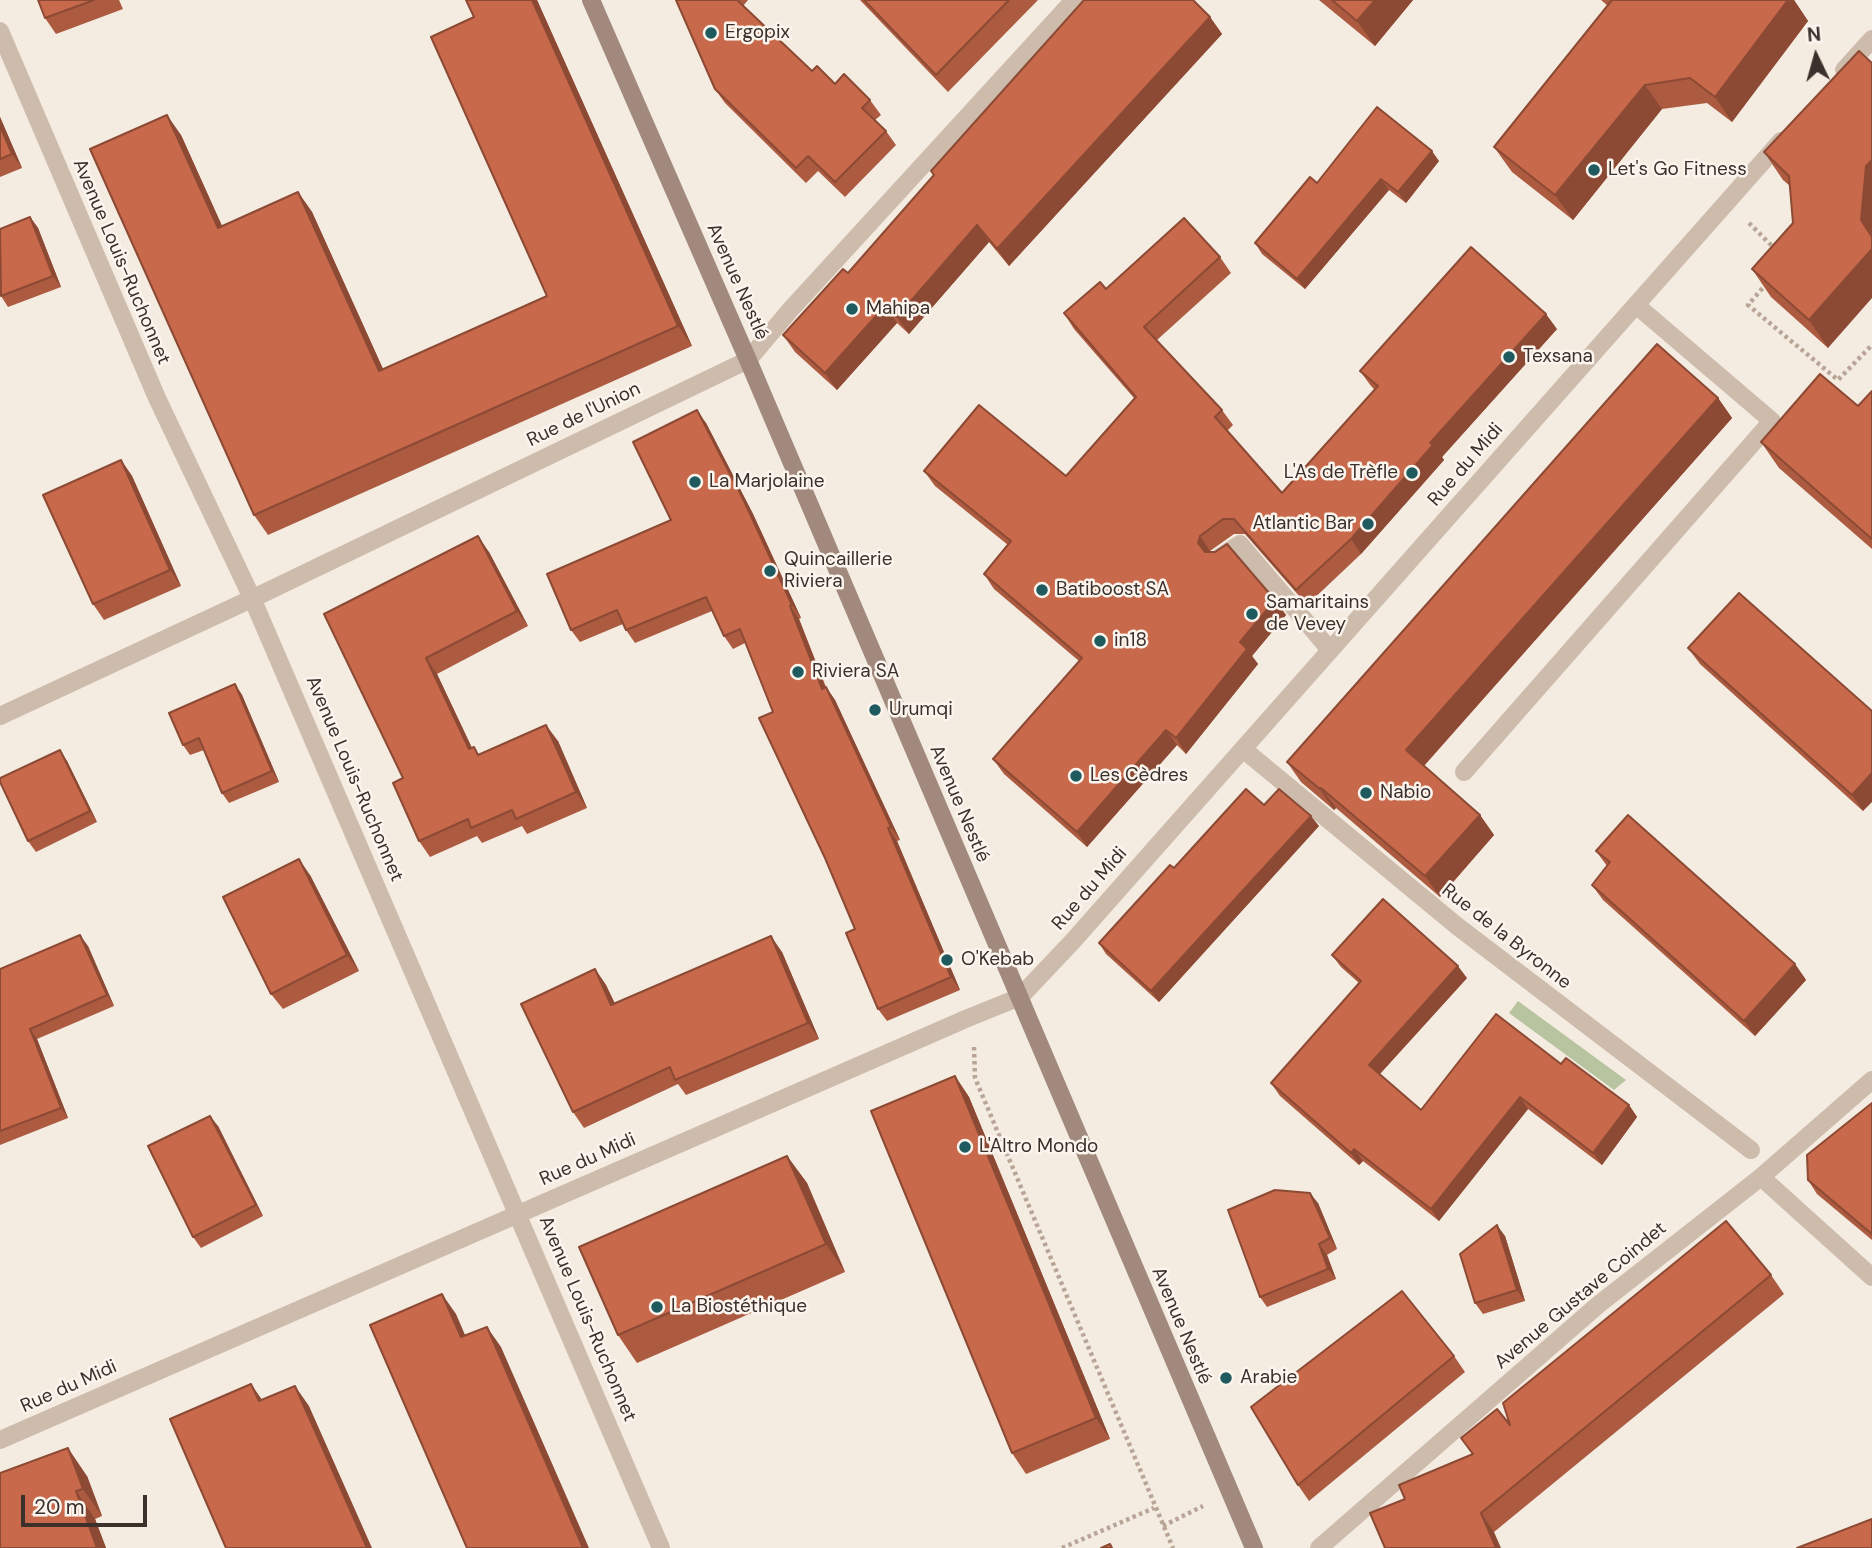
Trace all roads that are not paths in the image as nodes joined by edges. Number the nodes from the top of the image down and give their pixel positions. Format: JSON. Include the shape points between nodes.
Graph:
{"nodes":[{"id":1,"x":591,"y":0,"type":"edge"},
{"id":2,"x":1074,"y":0,"type":"edge"},
{"id":3,"x":0,"y":31,"type":"edge"},
{"id":4,"x":1872,"y":39,"type":"edge"},
{"id":5,"x":1831,"y":85,"type":"edge"},
{"id":6,"x":1796,"y":124,"type":"edge"},
{"id":7,"x":1636,"y":305,"type":"junction"},
{"id":8,"x":748,"y":360,"type":"junction"},
{"id":9,"x":1220,"y":557,"type":"edge"},
{"id":10,"x":252,"y":598,"type":"junction"},
{"id":11,"x":1330,"y":650,"type":"junction"},
{"id":12,"x":0,"y":716,"type":"edge"},
{"id":13,"x":1243,"y":749,"type":"junction"},
{"id":14,"x":1464,"y":772,"type":"dead end"},
{"id":15,"x":1020,"y":997,"type":"junction"},
{"id":16,"x":1872,"y":1080,"type":"edge"},
{"id":17,"x":1751,"y":1150,"type":"dead end"},
{"id":18,"x":1761,"y":1177,"type":"junction"},
{"id":19,"x":519,"y":1214,"type":"junction"},
{"id":20,"x":1872,"y":1276,"type":"edge"},
{"id":21,"x":0,"y":1440,"type":"edge"},
{"id":22,"x":661,"y":1548,"type":"edge"},
{"id":23,"x":1254,"y":1548,"type":"edge"},
{"id":24,"x":1319,"y":1548,"type":"edge"}],
"edges":[{"from":1,"to":8,"type":"street","name":"Avenue Nestlé"},
{"from":2,"to":8,"type":"street","name":"Rue de l'Union"},
{"from":3,"to":10,"type":"street","name":"Avenue Louis-Ruchonnet","via":[[157,398]]},
{"from":4,"to":5,"type":"street"},
{"from":6,"to":7,"type":"street","name":"Rue du Midi"},
{"from":7,"to":11,"type":"street","name":"Rue du Midi"},
{"from":7,"to":14,"type":"street","via":[[1772,421]]},
{"from":8,"to":10,"type":"street","name":"Rue de l'Union"},
{"from":8,"to":15,"type":"street","name":"Avenue Nestlé"},
{"from":9,"to":11,"type":"street","via":[[1240,544]]},
{"from":10,"to":12,"type":"street","name":"Rue de l'Union"},
{"from":10,"to":19,"type":"street","name":"Avenue Louis-Ruchonnet"},
{"from":11,"to":13,"type":"street","name":"Rue du Midi"},
{"from":13,"to":15,"type":"street","name":"Rue du Midi"},
{"from":13,"to":17,"type":"street","name":"Rue de la Byronne","via":[[1457,926]]},
{"from":15,"to":19,"type":"street","name":"Rue du Midi"},
{"from":15,"to":23,"type":"street","name":"Avenue Nestlé"},
{"from":16,"to":18,"type":"street","name":"Avenue Gustave Coindet"},
{"from":18,"to":20,"type":"street"},
{"from":18,"to":24,"type":"street","name":"Avenue Gustave Coindet","via":[[1598,1305]]},
{"from":19,"to":21,"type":"street","name":"Rue du Midi"},
{"from":19,"to":22,"type":"street","name":"Avenue Louis-Ruchonnet"}]}
